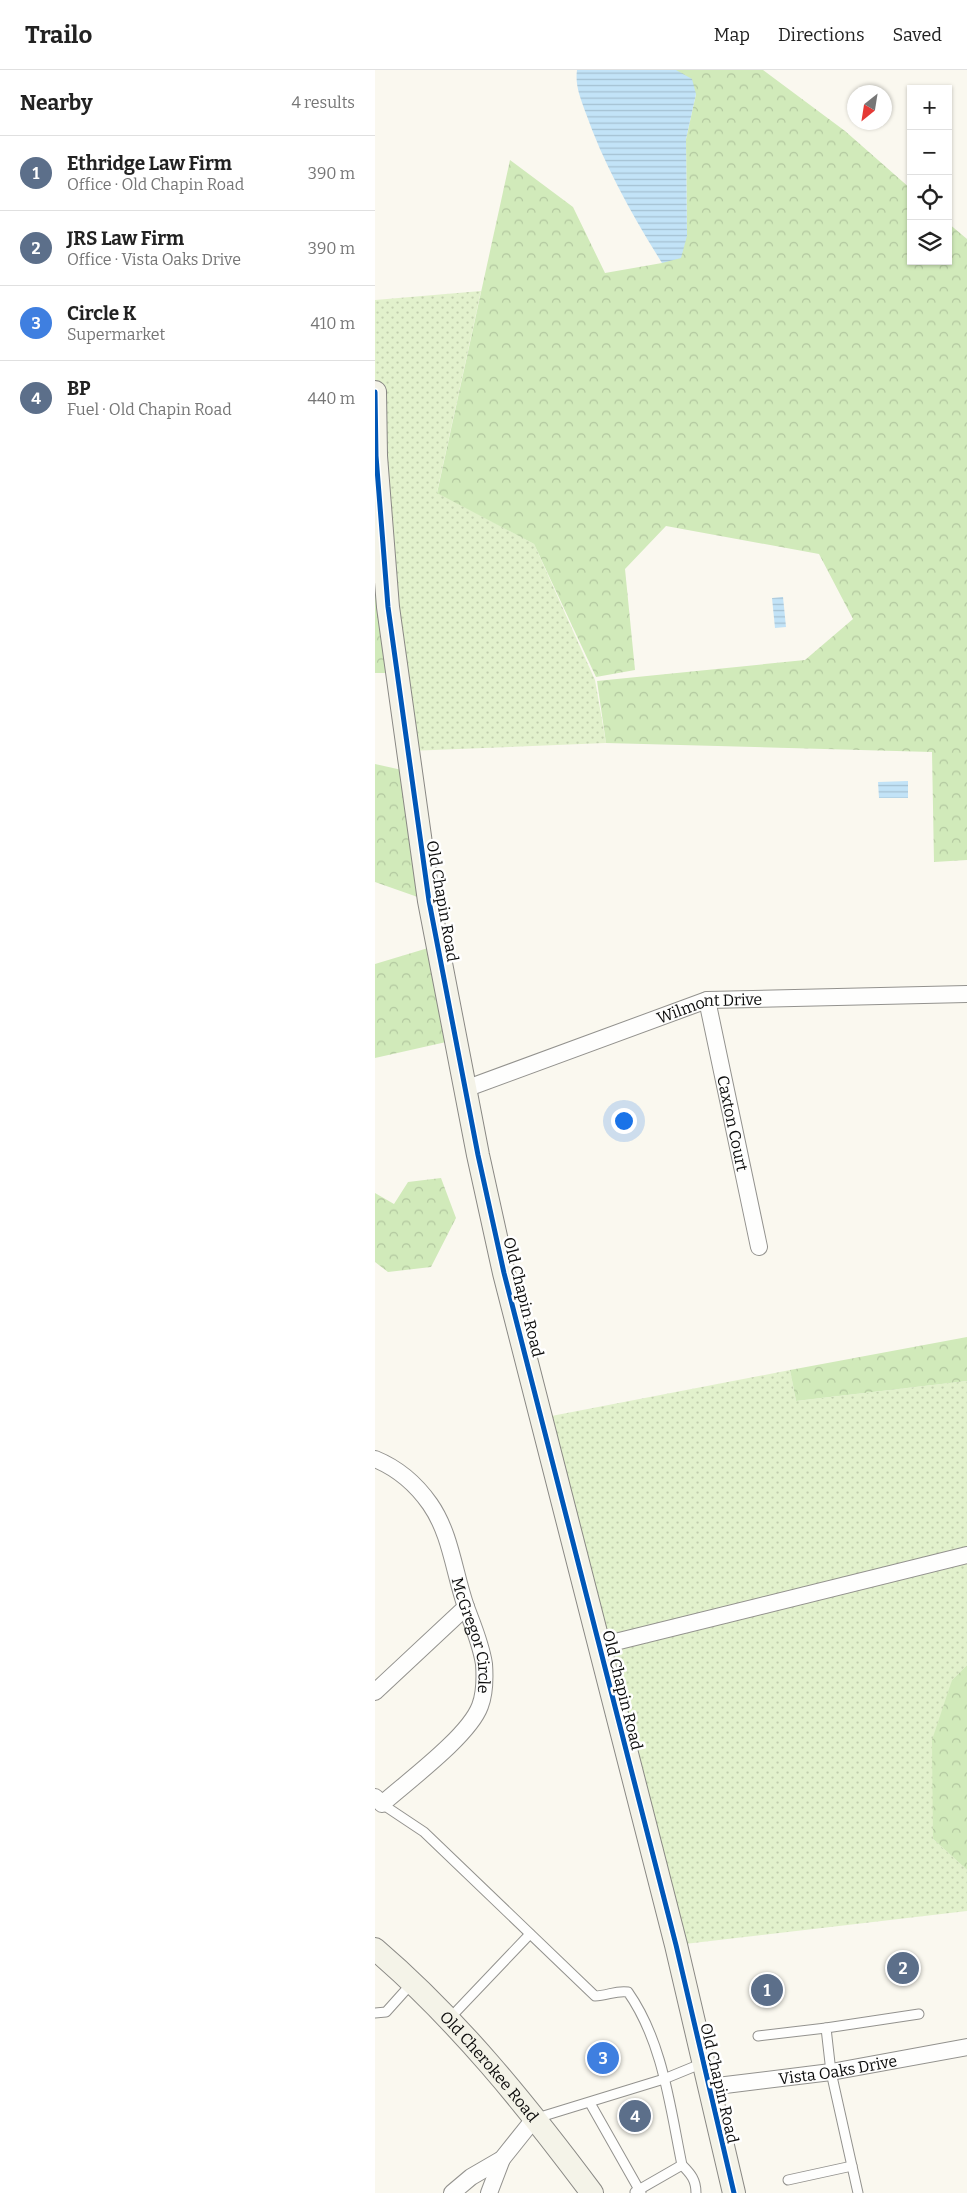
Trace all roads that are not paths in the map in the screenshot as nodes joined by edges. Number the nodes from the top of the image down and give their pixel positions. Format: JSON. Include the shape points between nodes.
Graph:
{"nodes":[{"id":1,"x":375,"y":392,"type":"edge"},
{"id":2,"x":967,"y":994,"type":"edge"},
{"id":3,"x":707,"y":1000,"type":"junction"},
{"id":4,"x":465,"y":1089,"type":"junction"},
{"id":5,"x":759,"y":1247,"type":"dead end"},
{"id":6,"x":375,"y":1459,"type":"edge"},
{"id":7,"x":967,"y":1555,"type":"edge"},
{"id":8,"x":466,"y":1608,"type":"junction"},
{"id":9,"x":599,"y":1646,"type":"junction"},
{"id":10,"x":375,"y":1692,"type":"edge"},
{"id":11,"x":379,"y":1800,"type":"edge"},
{"id":12,"x":531,"y":1934,"type":"junction"},
{"id":13,"x":375,"y":1949,"type":"edge"},
{"id":14,"x":412,"y":1983,"type":"junction"},
{"id":15,"x":375,"y":2013,"type":"edge"},
{"id":16,"x":919,"y":2014,"type":"dead end"},
{"id":17,"x":449,"y":2018,"type":"junction"},
{"id":18,"x":826,"y":2028,"type":"junction"},
{"id":19,"x":758,"y":2036,"type":"dead end"},
{"id":20,"x":967,"y":2047,"type":"edge"},
{"id":21,"x":703,"y":2063,"type":"junction"},
{"id":22,"x":831,"y":2072,"type":"junction"},
{"id":23,"x":665,"y":2079,"type":"junction"},
{"id":24,"x":709,"y":2088,"type":"junction"},
{"id":25,"x":590,"y":2103,"type":"junction"},
{"id":26,"x":534,"y":2119,"type":"junction"},
{"id":27,"x":502,"y":2159,"type":"junction"},
{"id":28,"x":682,"y":2165,"type":"junction"},
{"id":29,"x":852,"y":2166,"type":"junction"},
{"id":30,"x":788,"y":2180,"type":"dead end"},
{"id":31,"x":493,"y":2191,"type":"edge"},
{"id":32,"x":638,"y":2192,"type":"edge"},
{"id":33,"x":452,"y":2193,"type":"edge"},
{"id":34,"x":593,"y":2193,"type":"edge"},
{"id":35,"x":696,"y":2193,"type":"edge"},
{"id":36,"x":734,"y":2193,"type":"edge"},
{"id":37,"x":858,"y":2193,"type":"edge"}],
"edges":[{"from":1,"to":4,"type":"street","name":"Old Chapin Road","via":[[376,456],[388,607],[429,901]]},
{"from":2,"to":3,"type":"street","name":"Wilmont Drive"},
{"from":3,"to":4,"type":"street","name":"Wilmont Drive"},
{"from":3,"to":5,"type":"street","name":"Caxton Court"},
{"from":4,"to":9,"type":"street","name":"Old Chapin Road","via":[[504,1273]]},
{"from":6,"to":8,"type":"street","name":"McGregor Circle","via":[[403,1475],[431,1505],[443,1530]]},
{"from":7,"to":9,"type":"street"},
{"from":8,"to":10,"type":"street"},
{"from":8,"to":11,"type":"street","name":"McGregor Circle","via":[[478,1637],[484,1664],[481,1704],[467,1728]]},
{"from":9,"to":21,"type":"street","name":"Old Chapin Road"},
{"from":11,"to":12,"type":"lane","via":[[424,1832]]},
{"from":12,"to":17,"type":"lane"},
{"from":12,"to":23,"type":"lane","via":[[595,1996],[628,1992],[636,2002],[653,2041]]},
{"from":13,"to":14,"type":"street","name":"Old Cherokee Road"},
{"from":14,"to":15,"type":"lane","via":[[385,2012]]},
{"from":14,"to":17,"type":"street","name":"Old Cherokee Road"},
{"from":16,"to":18,"type":"lane"},
{"from":17,"to":26,"type":"street","name":"Old Cherokee Road"},
{"from":18,"to":19,"type":"lane"},
{"from":18,"to":22,"type":"lane"},
{"from":20,"to":22,"type":"street","name":"Vista Oaks Drive"},
{"from":21,"to":23,"type":"lane"},
{"from":21,"to":24,"type":"street","name":"Old Chapin Road"},
{"from":22,"to":24,"type":"street","name":"Vista Oaks Drive"},
{"from":22,"to":29,"type":"lane"},
{"from":23,"to":25,"type":"lane"},
{"from":23,"to":28,"type":"lane"},
{"from":24,"to":36,"type":"street","name":"Old Chapin Road"},
{"from":25,"to":26,"type":"lane"},
{"from":25,"to":32,"type":"lane"},
{"from":26,"to":27,"type":"street"},
{"from":26,"to":34,"type":"street","name":"Old Cherokee Road"},
{"from":27,"to":31,"type":"street"},
{"from":27,"to":33,"type":"street","via":[[471,2177]]},
{"from":28,"to":32,"type":"lane"},
{"from":28,"to":35,"type":"lane","via":[[696,2183]]},
{"from":29,"to":30,"type":"lane"},
{"from":29,"to":37,"type":"lane"}]}
